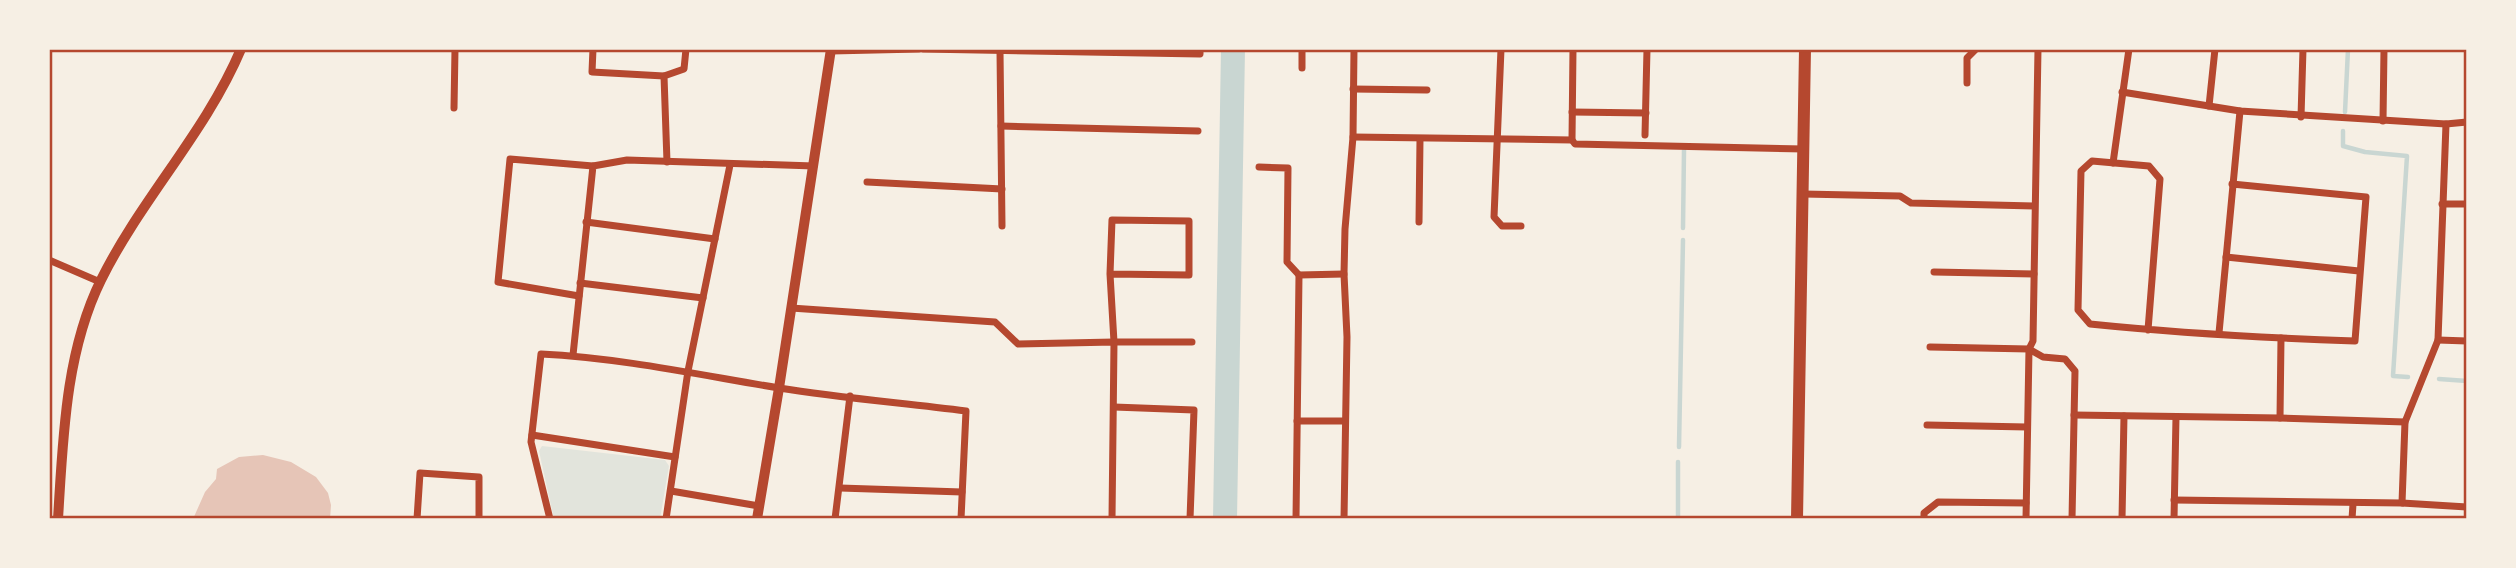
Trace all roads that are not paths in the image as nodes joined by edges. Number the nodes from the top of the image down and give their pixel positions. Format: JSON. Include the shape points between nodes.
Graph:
{"nodes":[{"id":1,"x":242,"y":49,"type":"edge"},
{"id":2,"x":455,"y":49,"type":"edge"},
{"id":3,"x":593,"y":49,"type":"edge"},
{"id":4,"x":686,"y":49,"type":"edge"},
{"id":5,"x":921,"y":49,"type":"edge"},
{"id":6,"x":1200,"y":49,"type":"edge"},
{"id":7,"x":1302,"y":49,"type":"edge"},
{"id":8,"x":1354,"y":49,"type":"edge"},
{"id":9,"x":1501,"y":49,"type":"edge"},
{"id":10,"x":1573,"y":49,"type":"edge"},
{"id":11,"x":1647,"y":49,"type":"edge"},
{"id":12,"x":1805,"y":49,"type":"edge"},
{"id":13,"x":1976,"y":49,"type":"edge"},
{"id":14,"x":2038,"y":49,"type":"edge"},
{"id":15,"x":2129,"y":49,"type":"edge"},
{"id":16,"x":2215,"y":49,"type":"edge"},
{"id":17,"x":2303,"y":49,"type":"edge"},
{"id":18,"x":2384,"y":49,"type":"edge"},
{"id":19,"x":831,"y":50,"type":"edge"},
{"id":20,"x":1000,"y":51,"type":"edge"},
{"id":21,"x":1302,"y":68,"type":"dead end"},
{"id":22,"x":664,"y":76,"type":"junction"},
{"id":23,"x":1967,"y":83,"type":"dead end"},
{"id":24,"x":1353,"y":89,"type":"junction"},
{"id":25,"x":1427,"y":90,"type":"dead end"},
{"id":26,"x":2122,"y":92,"type":"junction"},
{"id":27,"x":2209,"y":106,"type":"junction"},
{"id":28,"x":454,"y":108,"type":"dead end"},
{"id":29,"x":2240,"y":111,"type":"junction"},
{"id":30,"x":1572,"y":113,"type":"junction"},
{"id":31,"x":1646,"y":113,"type":"junction"},
{"id":32,"x":2301,"y":117,"type":"junction"},
{"id":33,"x":2383,"y":121,"type":"junction"},
{"id":34,"x":2467,"y":122,"type":"edge"},
{"id":35,"x":2446,"y":124,"type":"junction"},
{"id":36,"x":1001,"y":126,"type":"junction"},
{"id":37,"x":1198,"y":131,"type":"dead end"},
{"id":38,"x":1646,"y":135,"type":"dead end"},
{"id":39,"x":1353,"y":137,"type":"junction"},
{"id":40,"x":1420,"y":139,"type":"junction"},
{"id":41,"x":1498,"y":140,"type":"junction"},
{"id":42,"x":1572,"y":140,"type":"junction"},
{"id":43,"x":1804,"y":149,"type":"junction"},
{"id":44,"x":667,"y":162,"type":"junction"},
{"id":45,"x":2113,"y":163,"type":"junction"},
{"id":46,"x":730,"y":165,"type":"junction"},
{"id":47,"x":593,"y":166,"type":"junction"},
{"id":48,"x":814,"y":166,"type":"junction"},
{"id":49,"x":1259,"y":167,"type":"dead end"},
{"id":50,"x":867,"y":182,"type":"dead end"},
{"id":51,"x":2232,"y":184,"type":"junction"},
{"id":52,"x":1002,"y":189,"type":"junction"},
{"id":53,"x":1803,"y":194,"type":"junction"},
{"id":54,"x":2442,"y":204,"type":"junction"},
{"id":55,"x":2467,"y":204,"type":"edge"},
{"id":56,"x":2035,"y":206,"type":"junction"},
{"id":57,"x":586,"y":222,"type":"junction"},
{"id":58,"x":1419,"y":222,"type":"dead end"},
{"id":59,"x":1002,"y":226,"type":"dead end"},
{"id":60,"x":1521,"y":226,"type":"dead end"},
{"id":61,"x":715,"y":239,"type":"junction"},
{"id":62,"x":2225,"y":257,"type":"junction"},
{"id":63,"x":49,"y":260,"type":"edge"},
{"id":64,"x":2359,"y":271,"type":"junction"},
{"id":65,"x":1934,"y":272,"type":"dead end"},
{"id":66,"x":1110,"y":274,"type":"junction"},
{"id":67,"x":1344,"y":274,"type":"junction"},
{"id":68,"x":2034,"y":274,"type":"junction"},
{"id":69,"x":1299,"y":275,"type":"junction"},
{"id":70,"x":100,"y":282,"type":"junction"},
{"id":71,"x":580,"y":283,"type":"junction"},
{"id":72,"x":579,"y":296,"type":"junction"},
{"id":73,"x":703,"y":298,"type":"junction"},
{"id":74,"x":791,"y":308,"type":"junction"},
{"id":75,"x":2148,"y":330,"type":"junction"},
{"id":76,"x":2219,"y":333,"type":"junction"},
{"id":77,"x":2281,"y":338,"type":"junction"},
{"id":78,"x":2438,"y":340,"type":"junction"},
{"id":79,"x":2467,"y":341,"type":"edge"},
{"id":80,"x":1114,"y":342,"type":"junction"},
{"id":81,"x":1192,"y":342,"type":"dead end"},
{"id":82,"x":1930,"y":347,"type":"dead end"},
{"id":83,"x":2029,"y":349,"type":"junction"},
{"id":84,"x":573,"y":355,"type":"junction"},
{"id":85,"x":688,"y":371,"type":"junction"},
{"id":86,"x":779,"y":388,"type":"junction"},
{"id":87,"x":850,"y":397,"type":"junction"},
{"id":88,"x":1114,"y":407,"type":"junction"},
{"id":89,"x":2074,"y":415,"type":"junction"},
{"id":90,"x":2124,"y":416,"type":"junction"},
{"id":91,"x":2176,"y":417,"type":"junction"},
{"id":92,"x":2280,"y":418,"type":"junction"},
{"id":93,"x":1297,"y":421,"type":"junction"},
{"id":94,"x":1345,"y":421,"type":"junction"},
{"id":95,"x":2405,"y":422,"type":"junction"},
{"id":96,"x":1927,"y":425,"type":"dead end"},
{"id":97,"x":2027,"y":427,"type":"junction"},
{"id":98,"x":532,"y":435,"type":"junction"},
{"id":99,"x":676,"y":457,"type":"junction"},
{"id":100,"x":840,"y":488,"type":"junction"},
{"id":101,"x":671,"y":491,"type":"junction"},
{"id":102,"x":962,"y":492,"type":"junction"},
{"id":103,"x":2174,"y":500,"type":"junction"},
{"id":104,"x":2026,"y":503,"type":"junction"},
{"id":105,"x":2402,"y":503,"type":"junction"},
{"id":106,"x":2353,"y":504,"type":"junction"},
{"id":107,"x":759,"y":506,"type":"junction"},
{"id":108,"x":2467,"y":507,"type":"edge"},
{"id":109,"x":58,"y":519,"type":"edge"},
{"id":110,"x":418,"y":519,"type":"edge"},
{"id":111,"x":479,"y":519,"type":"edge"},
{"id":112,"x":550,"y":519,"type":"edge"},
{"id":113,"x":666,"y":519,"type":"edge"},
{"id":114,"x":757,"y":519,"type":"edge"},
{"id":115,"x":835,"y":519,"type":"edge"},
{"id":116,"x":961,"y":519,"type":"edge"},
{"id":117,"x":1111,"y":519,"type":"edge"},
{"id":118,"x":1190,"y":519,"type":"edge"},
{"id":119,"x":1296,"y":519,"type":"edge"},
{"id":120,"x":1344,"y":519,"type":"edge"},
{"id":121,"x":1797,"y":519,"type":"edge"},
{"id":122,"x":1924,"y":519,"type":"edge"},
{"id":123,"x":2026,"y":519,"type":"edge"},
{"id":124,"x":2072,"y":519,"type":"edge"},
{"id":125,"x":2122,"y":519,"type":"edge"},
{"id":126,"x":2174,"y":519,"type":"edge"},
{"id":127,"x":2352,"y":519,"type":"edge"}],
"edges":[{"from":1,"to":70,"type":"street","via":[[229,78]]},
{"from":2,"to":28,"type":"street"},
{"from":3,"to":22,"type":"street","via":[[592,72]]},
{"from":4,"to":22,"type":"street","via":[[684,69]]},
{"from":5,"to":19,"type":"street"},
{"from":5,"to":20,"type":"street"},
{"from":6,"to":20,"type":"street","via":[[1200,54]]},
{"from":7,"to":21,"type":"street"},
{"from":8,"to":24,"type":"street"},
{"from":9,"to":41,"type":"street"},
{"from":10,"to":30,"type":"street"},
{"from":11,"to":31,"type":"street"},
{"from":12,"to":43,"type":"main road"},
{"from":13,"to":23,"type":"street","via":[[1967,58]]},
{"from":14,"to":56,"type":"street"},
{"from":15,"to":26,"type":"street"},
{"from":16,"to":27,"type":"street"},
{"from":17,"to":32,"type":"street"},
{"from":18,"to":33,"type":"street"},
{"from":19,"to":48,"type":"street"},
{"from":20,"to":36,"type":"street"},
{"from":22,"to":44,"type":"street"},
{"from":24,"to":25,"type":"street"},
{"from":24,"to":39,"type":"street"},
{"from":26,"to":27,"type":"street"},
{"from":26,"to":45,"type":"street"},
{"from":27,"to":29,"type":"street"},
{"from":29,"to":32,"type":"street"},
{"from":29,"to":51,"type":"street"},
{"from":30,"to":31,"type":"street"},
{"from":30,"to":42,"type":"street"},
{"from":31,"to":38,"type":"street"},
{"from":32,"to":33,"type":"street"},
{"from":33,"to":35,"type":"street"},
{"from":34,"to":35,"type":"street"},
{"from":35,"to":54,"type":"street"},
{"from":36,"to":37,"type":"street"},
{"from":36,"to":52,"type":"street"},
{"from":39,"to":40,"type":"street"},
{"from":39,"to":67,"type":"street"},
{"from":40,"to":41,"type":"street"},
{"from":40,"to":58,"type":"street"},
{"from":41,"to":42,"type":"street"},
{"from":41,"to":60,"type":"street","via":[[1494,217],[1502,226]]},
{"from":42,"to":43,"type":"street","via":[[1575,144]]},
{"from":43,"to":53,"type":"main road"},
{"from":44,"to":46,"type":"street"},
{"from":44,"to":47,"type":"street","via":[[627,160]]},
{"from":45,"to":75,"type":"street","via":[[2149,166],[2160,179]]},
{"from":45,"to":75,"type":"street","via":[[2092,161],[2081,172],[2078,310],[2090,324]]},
{"from":46,"to":48,"type":"street"},
{"from":46,"to":61,"type":"street"},
{"from":47,"to":57,"type":"street"},
{"from":47,"to":72,"type":"street","via":[[510,159],[498,282]]},
{"from":48,"to":74,"type":"street"},
{"from":49,"to":69,"type":"street","via":[[1288,169],[1287,262]]},
{"from":50,"to":52,"type":"street"},
{"from":51,"to":62,"type":"street"},
{"from":51,"to":64,"type":"street","via":[[2366,197]]},
{"from":52,"to":59,"type":"street"},
{"from":53,"to":56,"type":"street"},
{"from":53,"to":121,"type":"main road"},
{"from":54,"to":55,"type":"street"},
{"from":54,"to":78,"type":"street"},
{"from":56,"to":68,"type":"street"},
{"from":57,"to":61,"type":"street"},
{"from":57,"to":71,"type":"street"},
{"from":61,"to":73,"type":"street"},
{"from":62,"to":64,"type":"street"},
{"from":62,"to":76,"type":"street"},
{"from":63,"to":70,"type":"street"},
{"from":64,"to":77,"type":"street","via":[[2356,341]]},
{"from":65,"to":68,"type":"street"},
{"from":66,"to":66,"type":"street","via":[[1189,275],[1189,221],[1112,220]]},
{"from":66,"to":80,"type":"street"},
{"from":67,"to":69,"type":"street"},
{"from":67,"to":94,"type":"street"},
{"from":68,"to":83,"type":"street"},
{"from":69,"to":93,"type":"street"},
{"from":70,"to":109,"type":"street","via":[[85,318],[70,383]]},
{"from":71,"to":72,"type":"street"},
{"from":71,"to":73,"type":"street"},
{"from":72,"to":84,"type":"street"},
{"from":73,"to":85,"type":"street"},
{"from":74,"to":80,"type":"street","via":[[995,322],[1017,344]]},
{"from":74,"to":86,"type":"street"},
{"from":75,"to":76,"type":"street"},
{"from":76,"to":77,"type":"street"},
{"from":77,"to":92,"type":"street"},
{"from":78,"to":79,"type":"street"},
{"from":78,"to":95,"type":"street"},
{"from":80,"to":81,"type":"street"},
{"from":80,"to":88,"type":"street"},
{"from":82,"to":83,"type":"street"},
{"from":83,"to":89,"type":"street","via":[[2043,357],[2065,359],[2074,371]]},
{"from":83,"to":97,"type":"street"},
{"from":84,"to":85,"type":"street"},
{"from":84,"to":98,"type":"street","via":[[541,354]]},
{"from":85,"to":86,"type":"street"},
{"from":85,"to":99,"type":"street"},
{"from":86,"to":87,"type":"street"},
{"from":86,"to":107,"type":"street"},
{"from":87,"to":100,"type":"street"},
{"from":87,"to":102,"type":"street","via":[[966,411]]},
{"from":88,"to":117,"type":"street"},
{"from":88,"to":118,"type":"street","via":[[1195,411]]},
{"from":89,"to":90,"type":"street"},
{"from":89,"to":124,"type":"street"},
{"from":90,"to":91,"type":"street"},
{"from":90,"to":125,"type":"street"},
{"from":91,"to":92,"type":"street"},
{"from":91,"to":103,"type":"street"},
{"from":92,"to":95,"type":"street"},
{"from":93,"to":94,"type":"street"},
{"from":93,"to":119,"type":"street"},
{"from":94,"to":120,"type":"street"},
{"from":95,"to":105,"type":"street"},
{"from":96,"to":97,"type":"street"},
{"from":97,"to":104,"type":"street"},
{"from":98,"to":99,"type":"street"},
{"from":98,"to":112,"type":"street"},
{"from":99,"to":101,"type":"street"},
{"from":100,"to":102,"type":"street"},
{"from":100,"to":115,"type":"street"},
{"from":101,"to":107,"type":"street"},
{"from":101,"to":113,"type":"street"},
{"from":102,"to":116,"type":"street"},
{"from":103,"to":106,"type":"street"},
{"from":103,"to":126,"type":"street"},
{"from":104,"to":122,"type":"street","via":[[1938,502],[1924,513]]},
{"from":104,"to":123,"type":"street"},
{"from":105,"to":106,"type":"street"},
{"from":105,"to":108,"type":"street"},
{"from":106,"to":127,"type":"street"},
{"from":107,"to":114,"type":"street"},
{"from":110,"to":111,"type":"street","via":[[420,473],[479,477]]}]}
